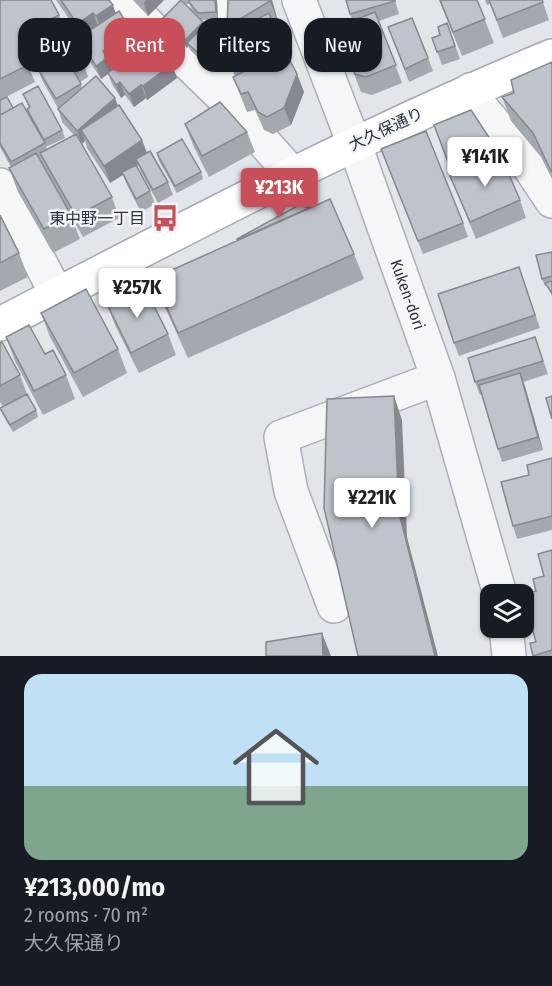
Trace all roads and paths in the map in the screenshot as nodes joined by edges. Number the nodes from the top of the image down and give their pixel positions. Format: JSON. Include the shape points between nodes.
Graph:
{"nodes":[{"id":1,"x":123,"y":0,"type":"edge"},
{"id":2,"x":229,"y":0,"type":"edge"},
{"id":3,"x":299,"y":0,"type":"edge"},
{"id":4,"x":141,"y":18,"type":"edge"},
{"id":5,"x":552,"y":56,"type":"edge"},
{"id":6,"x":185,"y":60,"type":"edge"},
{"id":7,"x":470,"y":90,"type":"junction"},
{"id":8,"x":231,"y":105,"type":"junction"},
{"id":9,"x":353,"y":144,"type":"junction"},
{"id":10,"x":292,"y":174,"type":"junction"},
{"id":11,"x":0,"y":185,"type":"edge"},
{"id":12,"x":552,"y":201,"type":"edge"},
{"id":13,"x":57,"y":295,"type":"junction"},
{"id":14,"x":0,"y":324,"type":"edge"},
{"id":15,"x":438,"y":378,"type":"junction"},
{"id":16,"x":497,"y":584,"type":"edge"},
{"id":17,"x":334,"y":606,"type":"dead end"},
{"id":18,"x":507,"y":638,"type":"edge"},
{"id":19,"x":509,"y":656,"type":"edge"}],
"edges":[{"from":1,"to":4,"type":"street"},
{"from":2,"to":8,"type":"street","via":[[226,28]]},
{"from":3,"to":9,"type":"street","name":"Kuken-dori"},
{"from":5,"to":7,"type":"main road","name":"大久保通り"},
{"from":6,"to":8,"type":"street"},
{"from":7,"to":9,"type":"main road","name":"大久保通り"},
{"from":7,"to":12,"type":"street"},
{"from":8,"to":10,"type":"street"},
{"from":9,"to":10,"type":"main road","name":"大久保通り"},
{"from":9,"to":15,"type":"street","name":"Kuken-dori"},
{"from":10,"to":13,"type":"main road","name":"大久保通り"},
{"from":11,"to":13,"type":"street"},
{"from":13,"to":14,"type":"main road","name":"大久保通り"},
{"from":15,"to":16,"type":"street","name":"Kuken-dori"},
{"from":15,"to":17,"type":"street","via":[[281,437],[291,491]]},
{"from":18,"to":19,"type":"street"}]}
